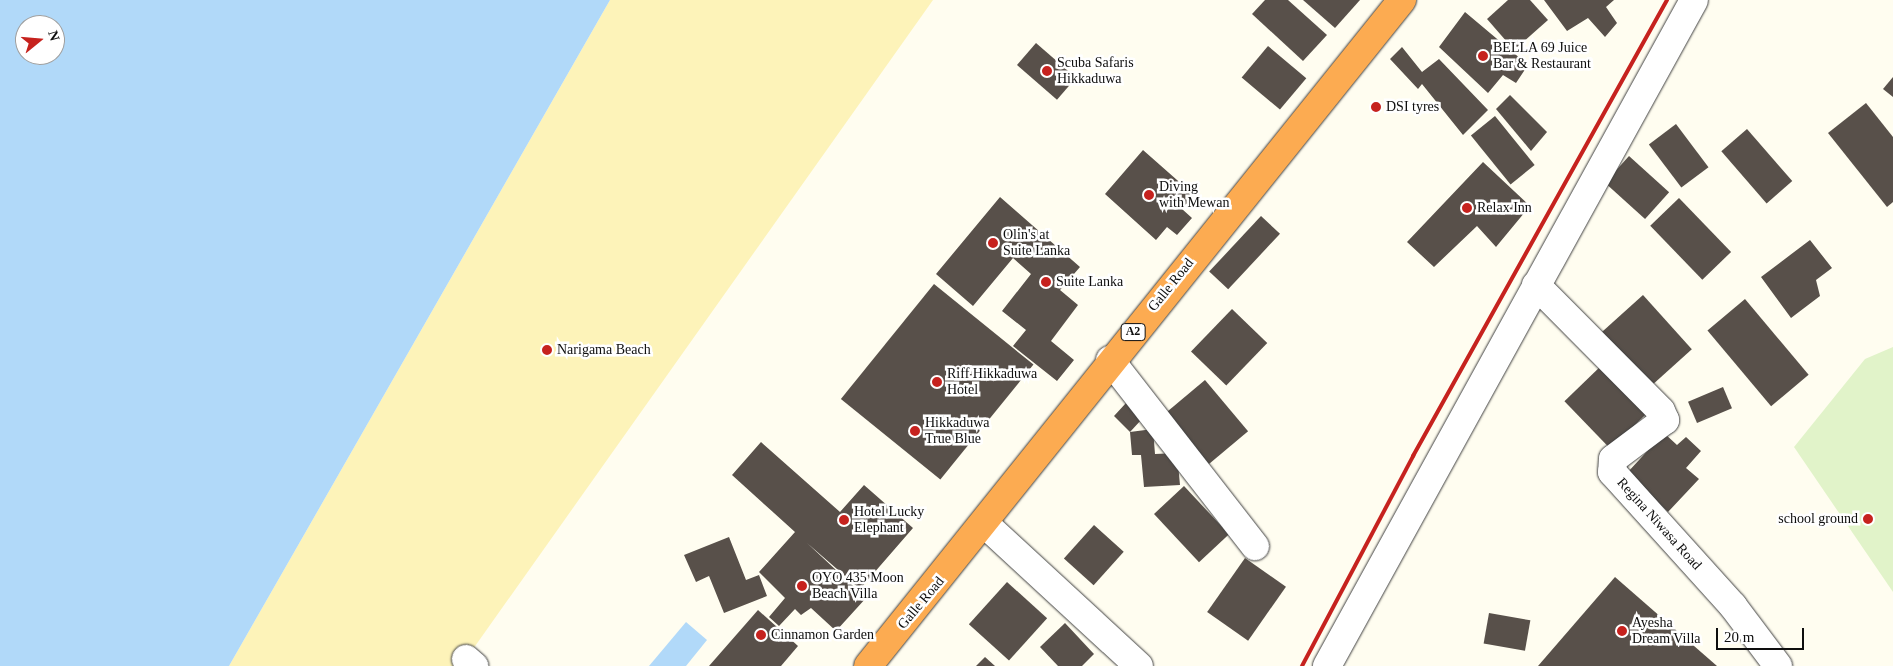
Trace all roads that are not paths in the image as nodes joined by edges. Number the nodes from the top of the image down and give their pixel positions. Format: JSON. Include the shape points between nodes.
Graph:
{"nodes":[{"id":1,"x":1402,"y":0,"type":"edge"},
{"id":2,"x":1694,"y":0,"type":"edge"},
{"id":3,"x":1536,"y":285,"type":"junction"},
{"id":4,"x":1110,"y":360,"type":"junction"},
{"id":5,"x":986,"y":525,"type":"junction"},
{"id":6,"x":1255,"y":546,"type":"dead end"},
{"id":7,"x":868,"y":666,"type":"edge"},
{"id":8,"x":1139,"y":666,"type":"edge"},
{"id":9,"x":1327,"y":666,"type":"edge"},
{"id":10,"x":1778,"y":666,"type":"edge"}],
"edges":[{"from":1,"to":4,"type":"highway","name":"Galle Road","number":"A2"},
{"from":2,"to":3,"type":"street"},
{"from":3,"to":9,"type":"street"},
{"from":3,"to":10,"type":"street","name":"Regina Niwasa Road","via":[[1661,411],[1665,420],[1613,459],[1612,472],[1732,606]]},
{"from":4,"to":5,"type":"highway","name":"Galle Road","number":"A2"},
{"from":4,"to":6,"type":"street"},
{"from":5,"to":7,"type":"highway","name":"Galle Road","number":"A2"},
{"from":5,"to":8,"type":"street"}]}
